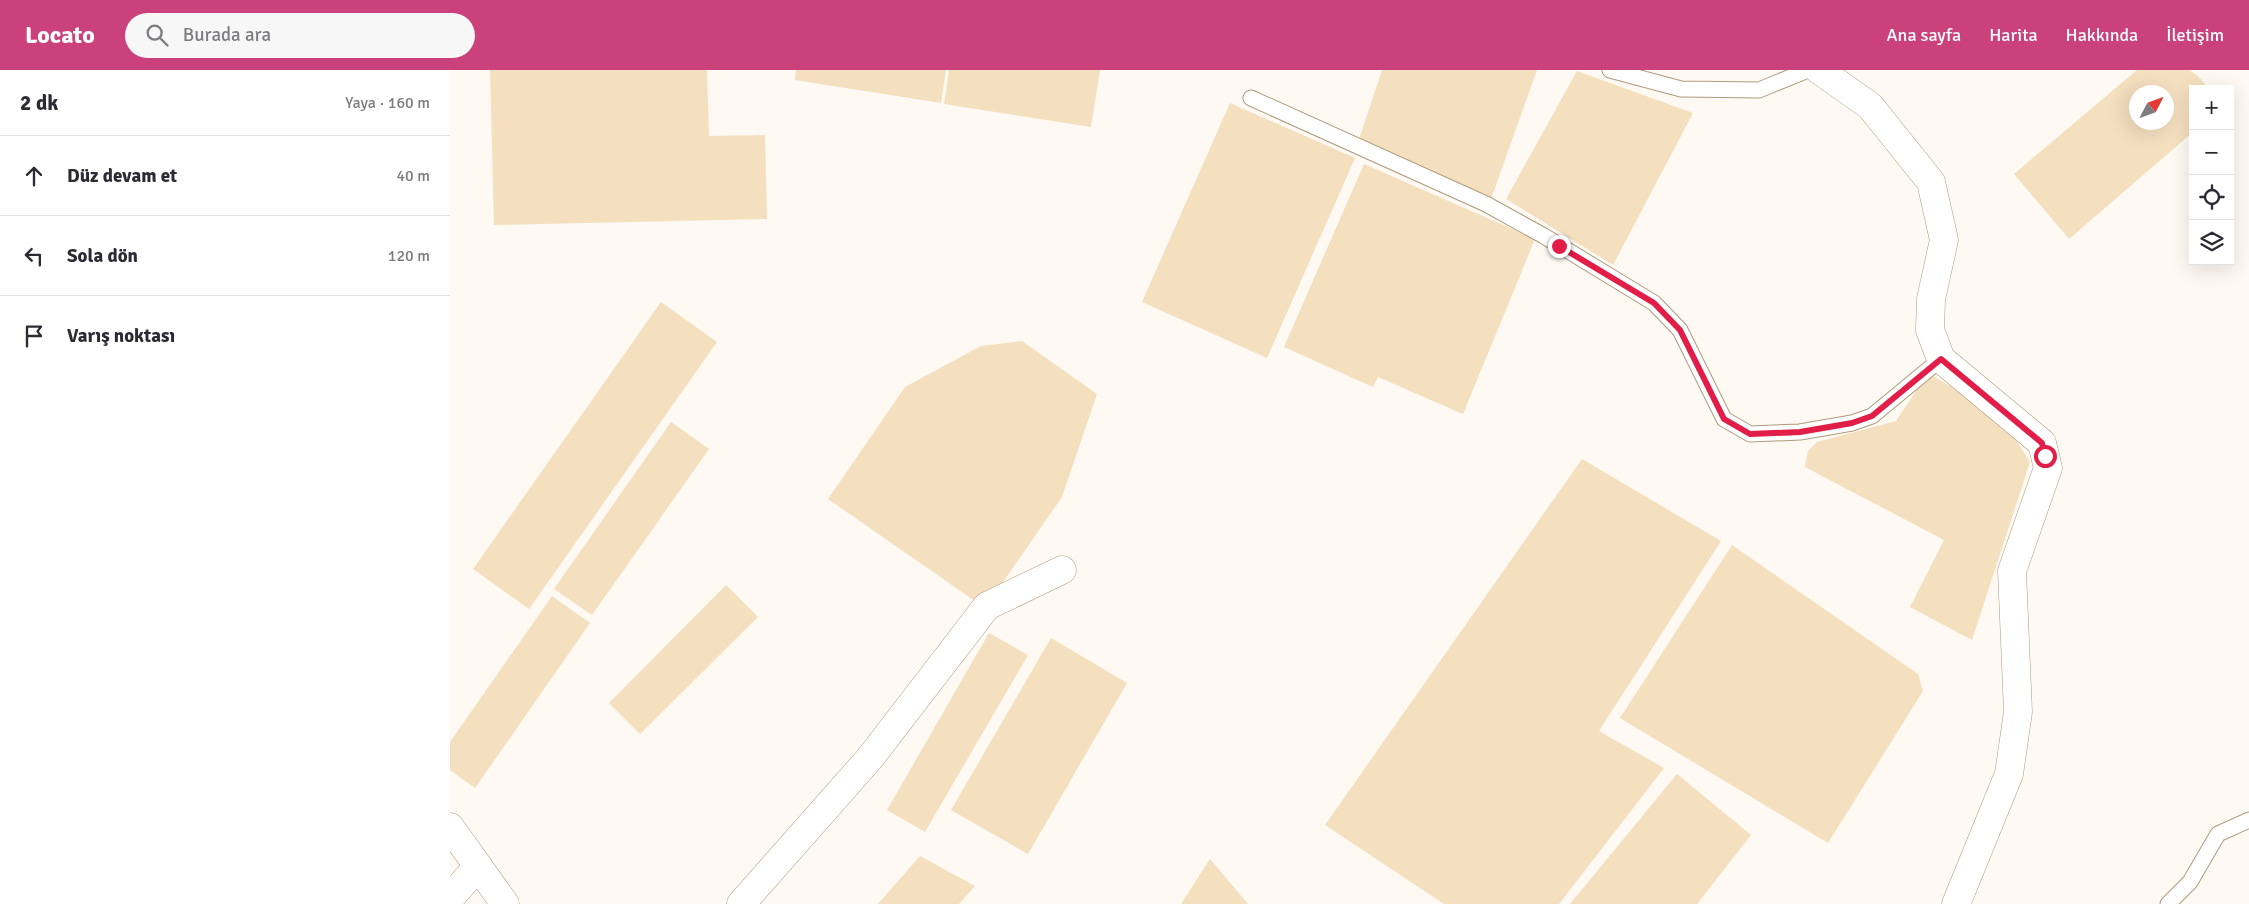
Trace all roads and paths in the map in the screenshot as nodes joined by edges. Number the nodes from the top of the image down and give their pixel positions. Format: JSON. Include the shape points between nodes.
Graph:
{"nodes":[{"id":1,"x":1610,"y":70,"type":"edge"},
{"id":2,"x":1808,"y":70,"type":"edge"},
{"id":3,"x":1819,"y":70,"type":"edge"},
{"id":4,"x":1252,"y":98,"type":"dead end"},
{"id":5,"x":1941,"y":359,"type":"junction"},
{"id":6,"x":1062,"y":570,"type":"dead end"},
{"id":7,"x":2249,"y":820,"type":"edge"},
{"id":8,"x":450,"y":827,"type":"edge"},
{"id":9,"x":478,"y":866,"type":"junction"},
{"id":10,"x":450,"y":898,"type":"edge"},
{"id":11,"x":505,"y":904,"type":"edge"},
{"id":12,"x":741,"y":904,"type":"edge"},
{"id":13,"x":1956,"y":904,"type":"edge"},
{"id":14,"x":2168,"y":904,"type":"edge"}],
"edges":[{"from":1,"to":2,"type":"lane","via":[[1681,89],[1758,90]]},
{"from":3,"to":5,"type":"street","via":[[1870,106],[1931,182],[1944,240],[1931,299],[1930,330]]},
{"from":4,"to":5,"type":"lane","via":[[1486,204],[1654,303],[1680,330],[1724,419],[1750,434],[1800,432],[1872,416]]},
{"from":5,"to":13,"type":"street","via":[[2042,443],[2048,468],[2012,571],[2018,712],[2008,774]]},
{"from":6,"to":12,"type":"street","via":[[987,606],[870,758]]},
{"from":7,"to":14,"type":"lane","via":[[2218,834],[2190,882]]},
{"from":8,"to":9,"type":"street"},
{"from":9,"to":10,"type":"street"},
{"from":9,"to":11,"type":"street"}]}
